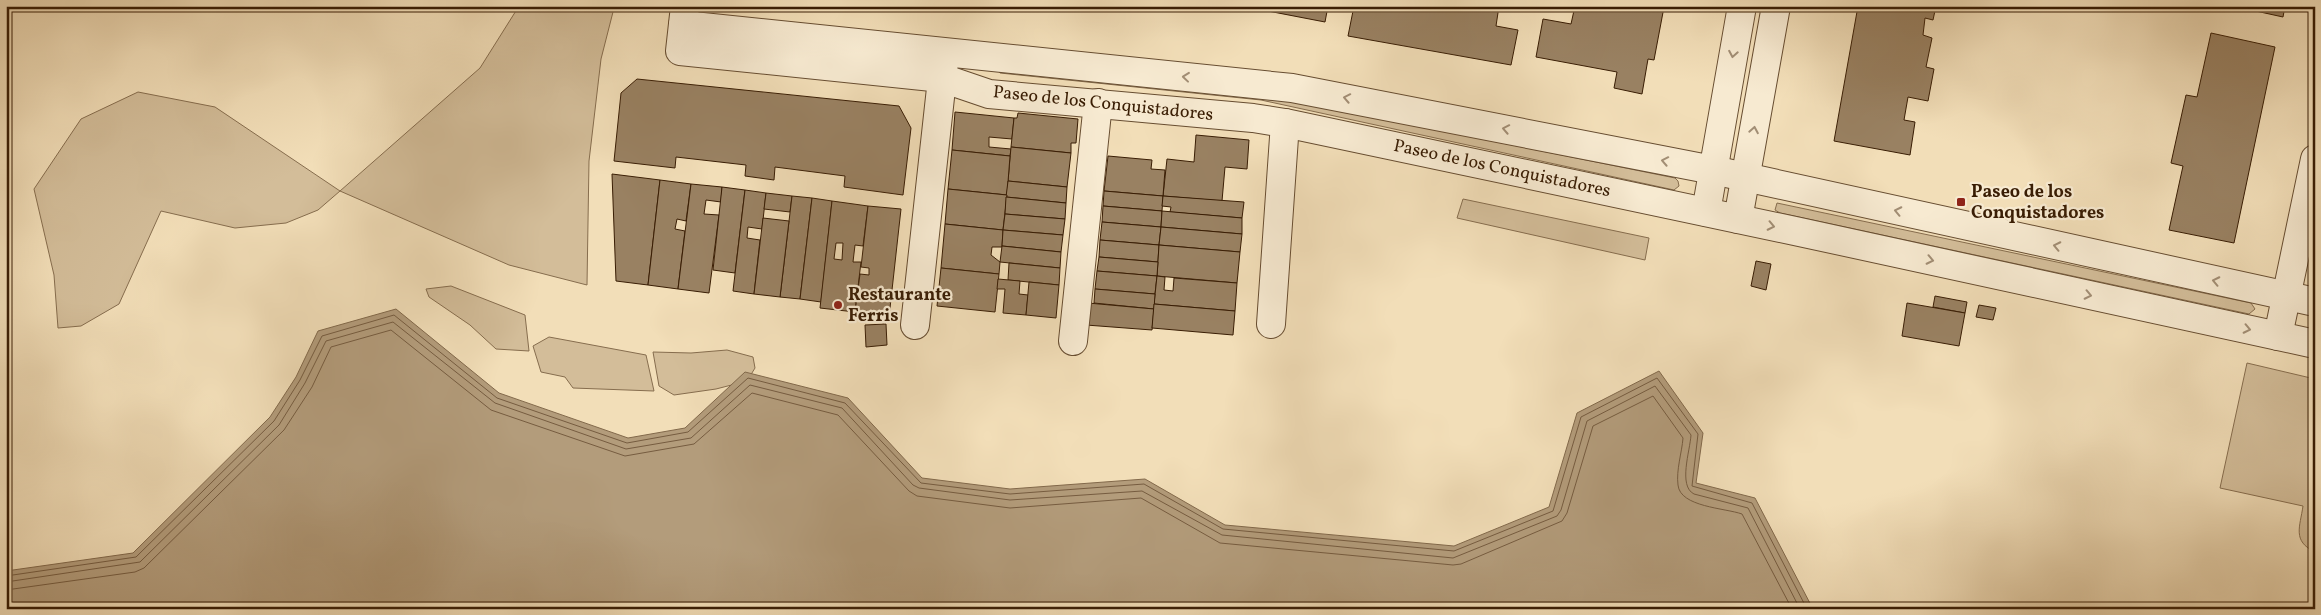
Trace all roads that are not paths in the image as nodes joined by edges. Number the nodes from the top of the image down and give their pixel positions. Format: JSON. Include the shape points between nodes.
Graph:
{"nodes":[{"id":1,"x":1742,"y":6,"type":"edge"},
{"id":2,"x":1776,"y":6,"type":"edge"},
{"id":3,"x":683,"y":27,"type":"edge"},
{"id":4,"x":944,"y":65,"type":"junction"},
{"id":5,"x":1098,"y":104,"type":"junction"},
{"id":6,"x":1285,"y":123,"type":"junction"},
{"id":7,"x":2315,"y":159,"type":"edge"},
{"id":8,"x":1713,"y":170,"type":"junction"},
{"id":9,"x":1745,"y":178,"type":"junction"},
{"id":10,"x":1706,"y":212,"type":"junction"},
{"id":11,"x":1738,"y":219,"type":"junction"},
{"id":12,"x":2286,"y":296,"type":"junction"},
{"id":13,"x":2315,"y":302,"type":"edge"},
{"id":14,"x":1271,"y":324,"type":"dead end"},
{"id":15,"x":915,"y":325,"type":"dead end"},
{"id":16,"x":2278,"y":336,"type":"junction"},
{"id":17,"x":1073,"y":341,"type":"dead end"},
{"id":18,"x":2315,"y":344,"type":"edge"}],
"edges":[{"from":1,"to":8,"type":"street","one_way":true},
{"from":9,"to":2,"type":"street","one_way":true},
{"from":3,"to":4,"type":"street","name":"Paseo de los Conquistadores"},
{"from":4,"to":5,"type":"street","name":"Paseo de los Conquistadores","via":[[988,94]]},
{"from":8,"to":4,"type":"street","name":"Paseo de los Conquistadores","one_way":true,"via":[[1292,88]]},
{"from":4,"to":15,"type":"street"},
{"from":5,"to":6,"type":"street","name":"Paseo de los Conquistadores"},
{"from":5,"to":17,"type":"street"},
{"from":6,"to":10,"type":"street","name":"Paseo de los Conquistadores"},
{"from":6,"to":14,"type":"street"},
{"from":7,"to":12,"type":"street"},
{"from":8,"to":9,"type":"street","name":"Paseo de los Conquistadores"},
{"from":8,"to":10,"type":"street"},
{"from":9,"to":11,"type":"street"},
{"from":12,"to":9,"type":"street","name":"Paseo de los Conquistadores","one_way":true},
{"from":10,"to":11,"type":"street","name":"Paseo de los Conquistadores"},
{"from":11,"to":16,"type":"street","name":"Paseo de los Conquistadores","one_way":true},
{"from":12,"to":13,"type":"street","name":"Paseo de los Conquistadores"},
{"from":12,"to":16,"type":"street"},
{"from":16,"to":18,"type":"street","name":"Paseo de los Conquistadores"}]}
